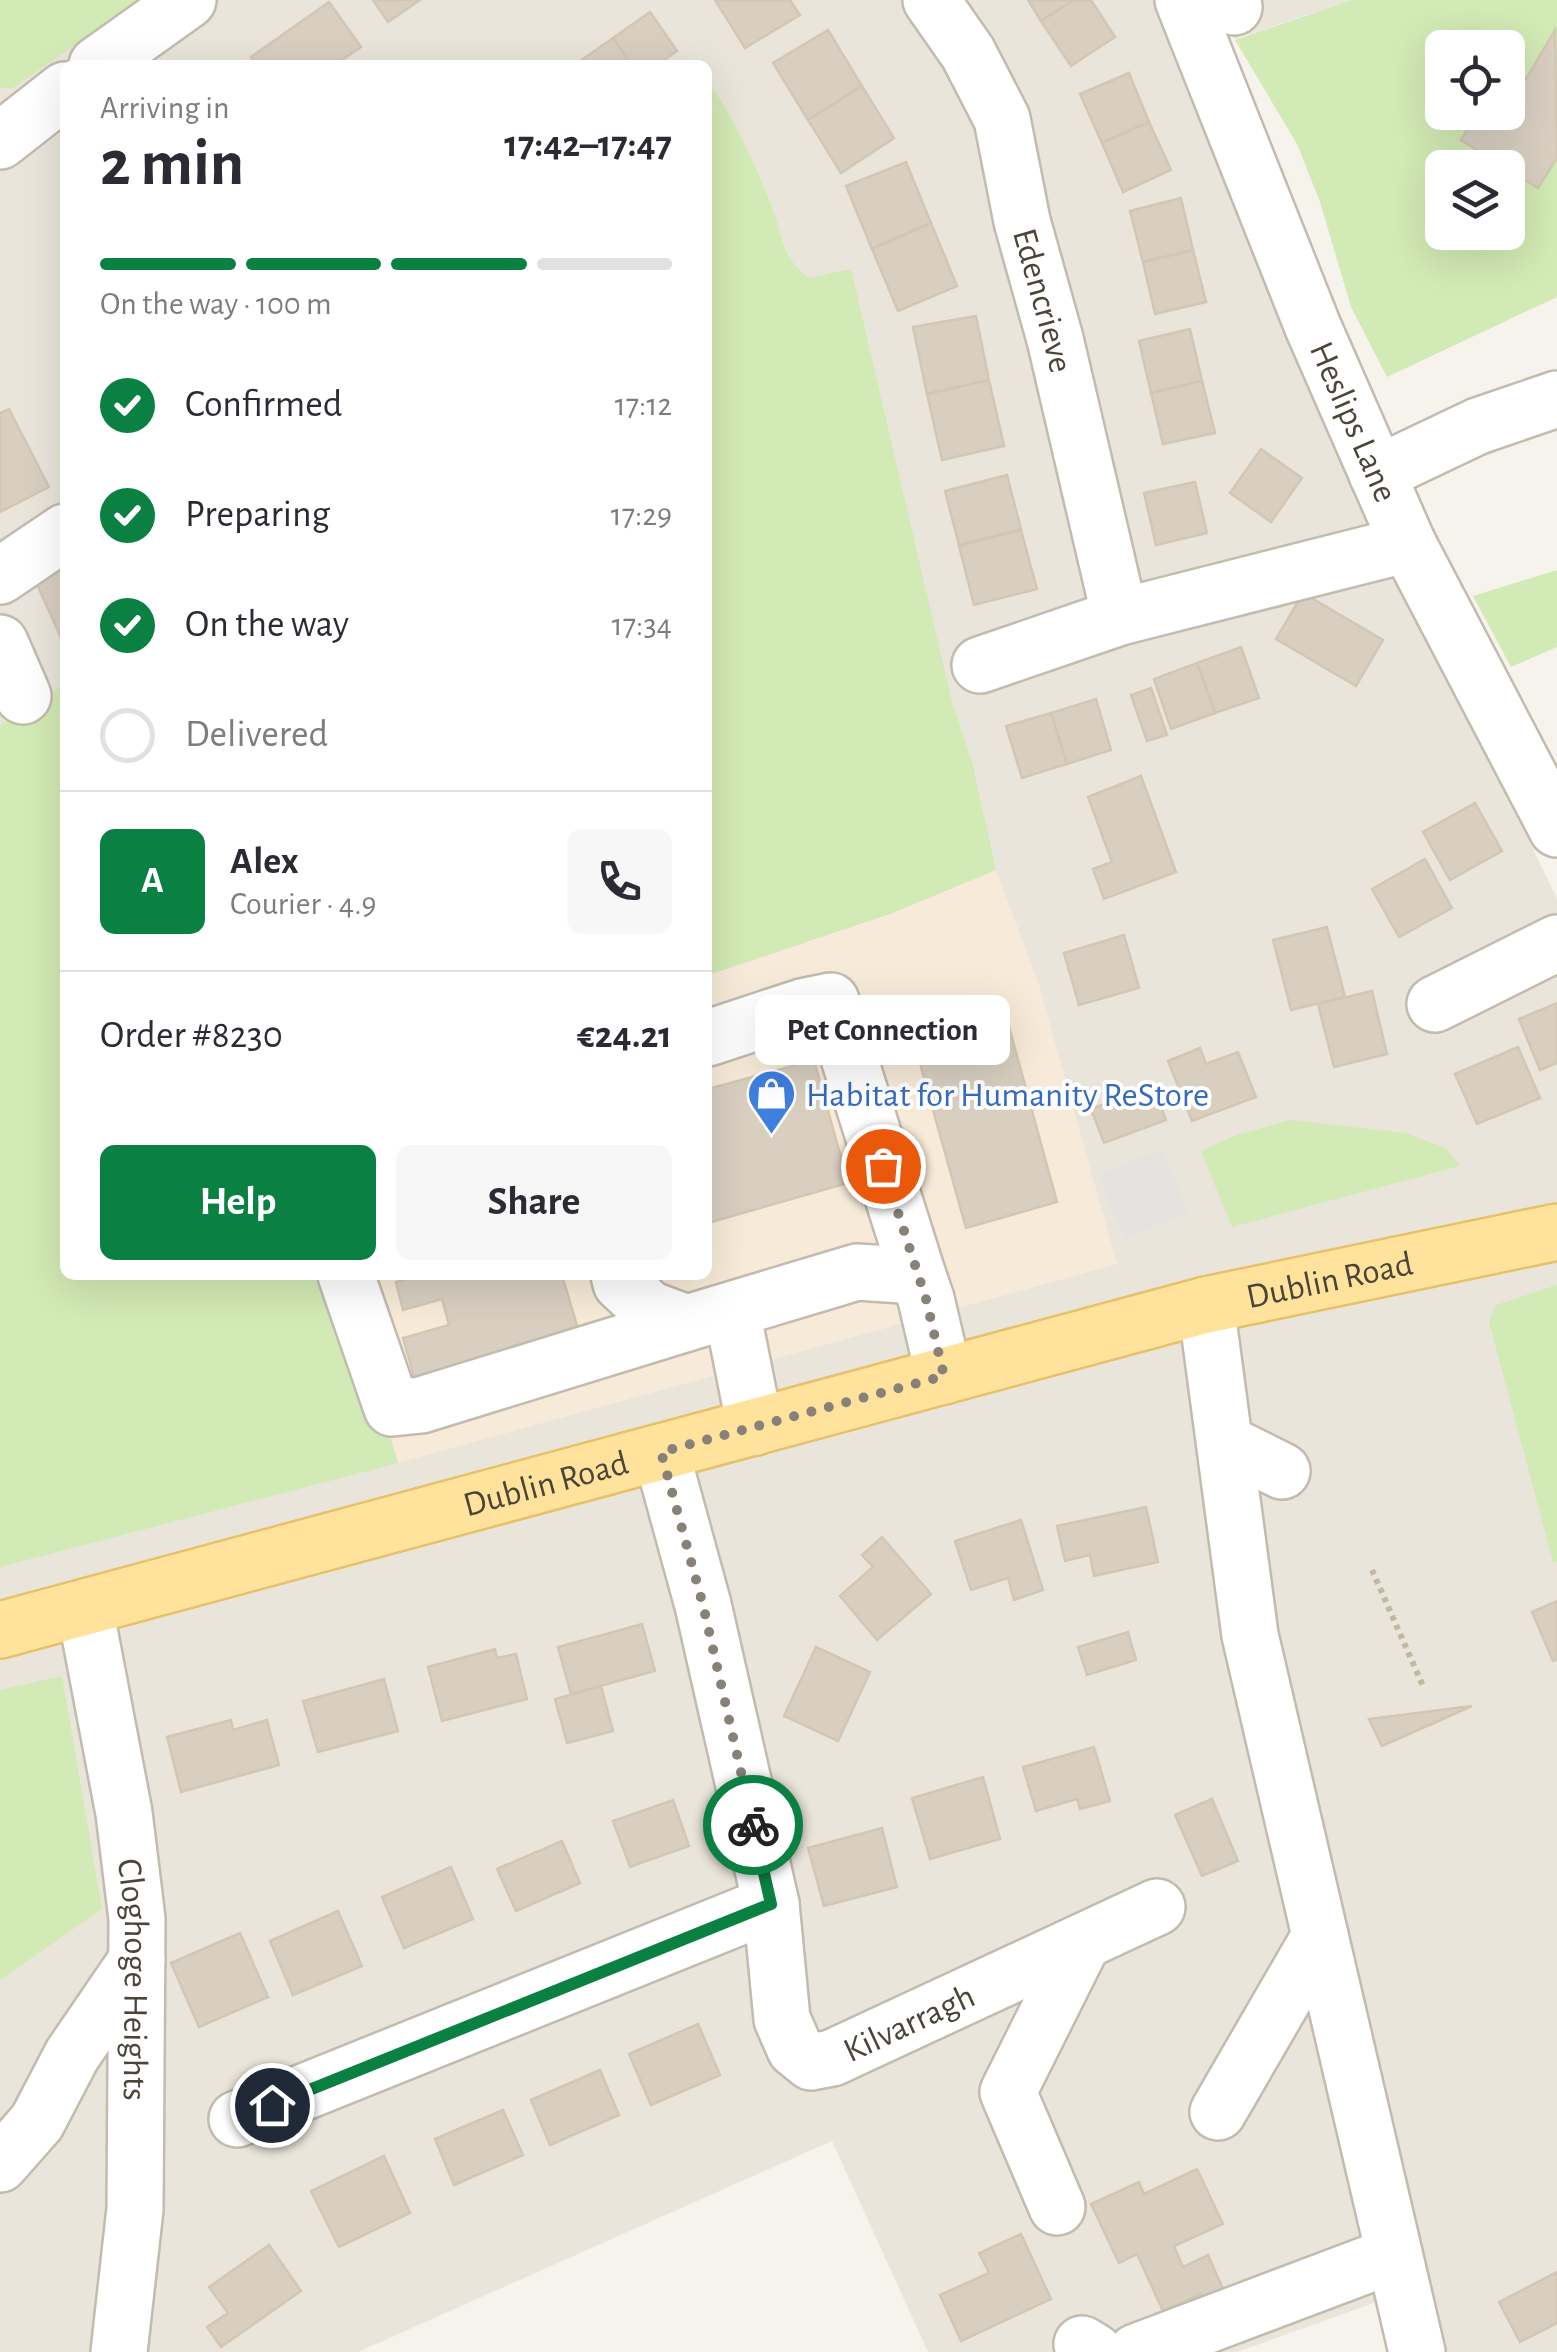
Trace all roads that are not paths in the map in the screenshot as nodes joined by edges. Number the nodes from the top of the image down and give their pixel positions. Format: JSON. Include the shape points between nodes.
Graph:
{"nodes":[{"id":1,"x":188,"y":0,"type":"edge"},
{"id":2,"x":931,"y":0,"type":"edge"},
{"id":3,"x":1216,"y":2,"type":"edge"},
{"id":4,"x":104,"y":60,"type":"edge"},
{"id":5,"x":60,"y":93,"type":"edge"},
{"id":6,"x":4,"y":129,"type":"edge"},
{"id":7,"x":1557,"y":399,"type":"edge"},
{"id":8,"x":1377,"y":474,"type":"junction"},
{"id":9,"x":60,"y":535,"type":"edge"},
{"id":10,"x":1408,"y":544,"type":"junction"},
{"id":11,"x":0,"y":576,"type":"edge"},
{"id":12,"x":1120,"y":617,"type":"junction"},
{"id":13,"x":0,"y":643,"type":"edge"},
{"id":14,"x":980,"y":665,"type":"dead end"},
{"id":15,"x":23,"y":696,"type":"dead end"},
{"id":16,"x":1557,"y":828,"type":"edge"},
{"id":17,"x":1557,"y":943,"type":"edge"},
{"id":18,"x":1435,"y":1004,"type":"dead end"},
{"id":19,"x":712,"y":1037,"type":"edge"},
{"id":20,"x":1557,"y":1232,"type":"edge"},
{"id":21,"x":918,"y":1276,"type":"junction"},
{"id":22,"x":348,"y":1280,"type":"edge"},
{"id":23,"x":620,"y":1280,"type":"edge"},
{"id":24,"x":1206,"y":1305,"type":"junction"},
{"id":25,"x":710,"y":1317,"type":"junction"},
{"id":26,"x":944,"y":1376,"type":"junction"},
{"id":27,"x":755,"y":1427,"type":"junction"},
{"id":28,"x":1226,"y":1443,"type":"junction"},
{"id":29,"x":661,"y":1452,"type":"junction"},
{"id":30,"x":1282,"y":1471,"type":"dead end"},
{"id":31,"x":86,"y":1609,"type":"junction"},
{"id":32,"x":0,"y":1630,"type":"edge"},
{"id":33,"x":771,"y":1904,"type":"junction"},
{"id":34,"x":1158,"y":1908,"type":"dead end"},
{"id":35,"x":1320,"y":1936,"type":"junction"},
{"id":36,"x":1083,"y":1942,"type":"junction"},
{"id":37,"x":138,"y":1960,"type":"junction"},
{"id":38,"x":1218,"y":2112,"type":"dead end"},
{"id":39,"x":236,"y":2119,"type":"dead end"},
{"id":40,"x":0,"y":2164,"type":"edge"},
{"id":41,"x":1056,"y":2207,"type":"dead end"},
{"id":42,"x":1393,"y":2255,"type":"junction"},
{"id":43,"x":119,"y":2352,"type":"edge"},
{"id":44,"x":1136,"y":2352,"type":"edge"},
{"id":45,"x":1417,"y":2352,"type":"edge"}],
"edges":[{"from":1,"to":4,"type":"street"},
{"from":2,"to":12,"type":"street","name":"Edencrieve","via":[[1002,120]]},
{"from":3,"to":8,"type":"street","name":"Heslips Lane","via":[[1313,327]]},
{"from":5,"to":6,"type":"street"},
{"from":7,"to":8,"type":"street","via":[[1478,426]]},
{"from":8,"to":10,"type":"street","name":"Heslips Lane"},
{"from":9,"to":11,"type":"street"},
{"from":10,"to":12,"type":"street"},
{"from":10,"to":16,"type":"street","name":"Heslips Lane"},
{"from":12,"to":14,"type":"street"},
{"from":13,"to":15,"type":"street"},
{"from":17,"to":18,"type":"street"},
{"from":19,"to":21,"type":"street","via":[[831,1000]]},
{"from":20,"to":24,"type":"main road","name":"Dublin Road"},
{"from":21,"to":25,"type":"street","via":[[856,1272]]},
{"from":21,"to":26,"type":"street"},
{"from":22,"to":25,"type":"street","via":[[392,1408],[422,1405]]},
{"from":23,"to":25,"type":"street","via":[[649,1309]]},
{"from":24,"to":26,"type":"main road","name":"Dublin Road"},
{"from":24,"to":28,"type":"street"},
{"from":25,"to":27,"type":"street"},
{"from":26,"to":27,"type":"main road","name":"Dublin Road"},
{"from":27,"to":29,"type":"main road","name":"Dublin Road"},
{"from":28,"to":30,"type":"street"},
{"from":28,"to":35,"type":"street","via":[[1250,1635]]},
{"from":29,"to":31,"type":"main road","name":"Dublin Road"},
{"from":29,"to":33,"type":"street","name":"Kilvarragh"},
{"from":31,"to":32,"type":"main road","name":"Dublin Road"},
{"from":31,"to":37,"type":"street","name":"Cloghoge Heights","via":[[124,1813]]},
{"from":33,"to":36,"type":"street","name":"Kilvarragh","via":[[782,2019],[795,2050],[811,2062]]},
{"from":33,"to":39,"type":"street"},
{"from":34,"to":36,"type":"street","name":"Kilvarragh"},
{"from":35,"to":38,"type":"street"},
{"from":35,"to":42,"type":"street"},
{"from":36,"to":41,"type":"street","via":[[1008,2092]]},
{"from":37,"to":40,"type":"street","via":[[72,2055],[37,2122]]},
{"from":37,"to":43,"type":"street","name":"Cloghoge Heights","via":[[135,2208]]},
{"from":42,"to":44,"type":"street"},
{"from":42,"to":45,"type":"street"}]}
